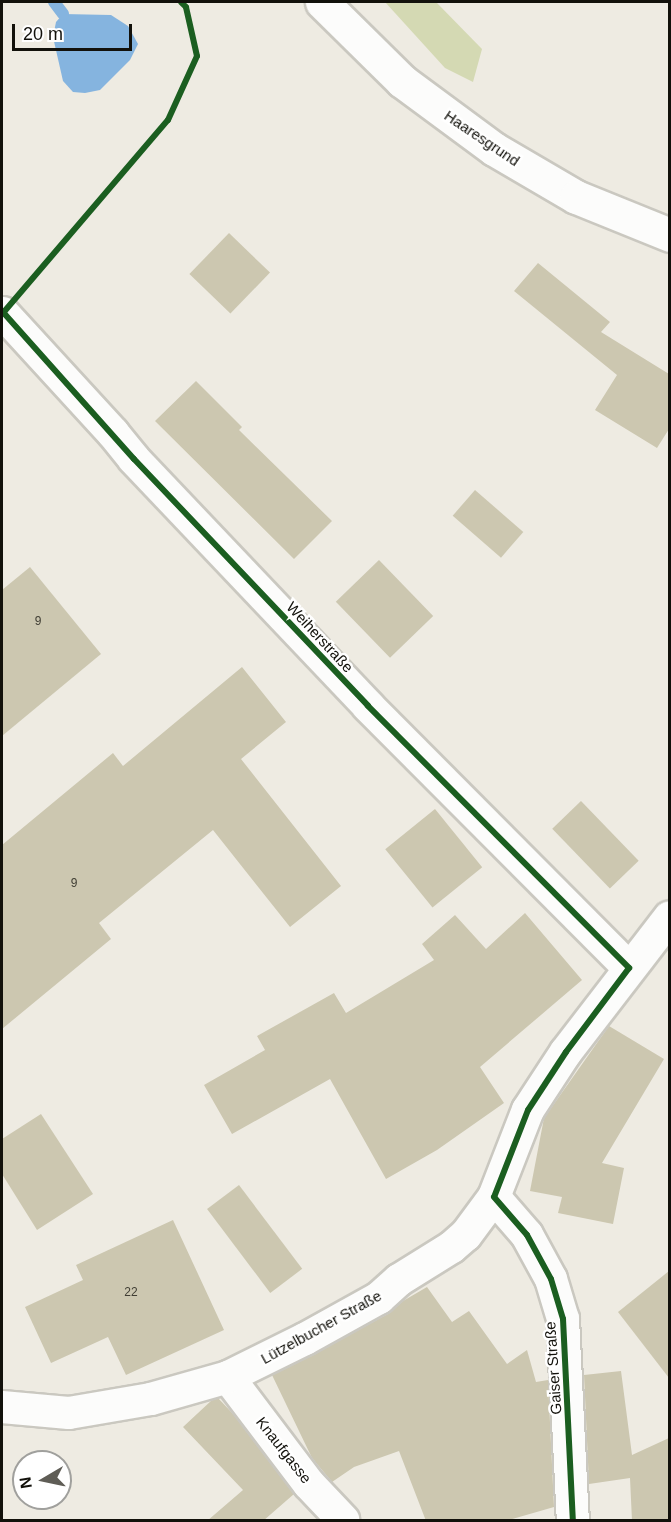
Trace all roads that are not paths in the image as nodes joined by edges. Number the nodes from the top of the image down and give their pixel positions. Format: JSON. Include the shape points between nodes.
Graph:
{"nodes":[{"id":1,"x":322,"y":2,"type":"edge"},
{"id":2,"x":669,"y":235,"type":"edge"},
{"id":3,"x":3,"y":313,"type":"edge"},
{"id":4,"x":669,"y":917,"type":"edge"},
{"id":5,"x":628,"y":968,"type":"junction"},
{"id":6,"x":494,"y":1197,"type":"junction"},
{"id":7,"x":228,"y":1377,"type":"junction"},
{"id":8,"x":2,"y":1407,"type":"edge"},
{"id":9,"x":344,"y":1521,"type":"edge"},
{"id":10,"x":573,"y":1521,"type":"edge"}],
"edges":[{"from":1,"to":2,"type":"street","name":"Haaresgrund","via":[[402,81],[494,149],[576,196]]},
{"from":3,"to":5,"type":"street","name":"Weiherstraße","via":[[134,459],[368,706]]},
{"from":4,"to":5,"type":"street","name":"Lützelbucher Straße"},
{"from":5,"to":6,"type":"street","name":"Lützelbucher Straße","via":[[528,1110]]},
{"from":6,"to":7,"type":"street","name":"Lützelbucher Straße","via":[[466,1234],[379,1298]]},
{"from":6,"to":10,"type":"street","name":"Gaiser Straße","via":[[527,1235],[551,1279],[563,1319]]},
{"from":7,"to":8,"type":"street","name":"Lützelbucher Straße","via":[[151,1399],[69,1413]]},
{"from":7,"to":9,"type":"street","name":"Knaufgasse","via":[[309,1484]]}]}
